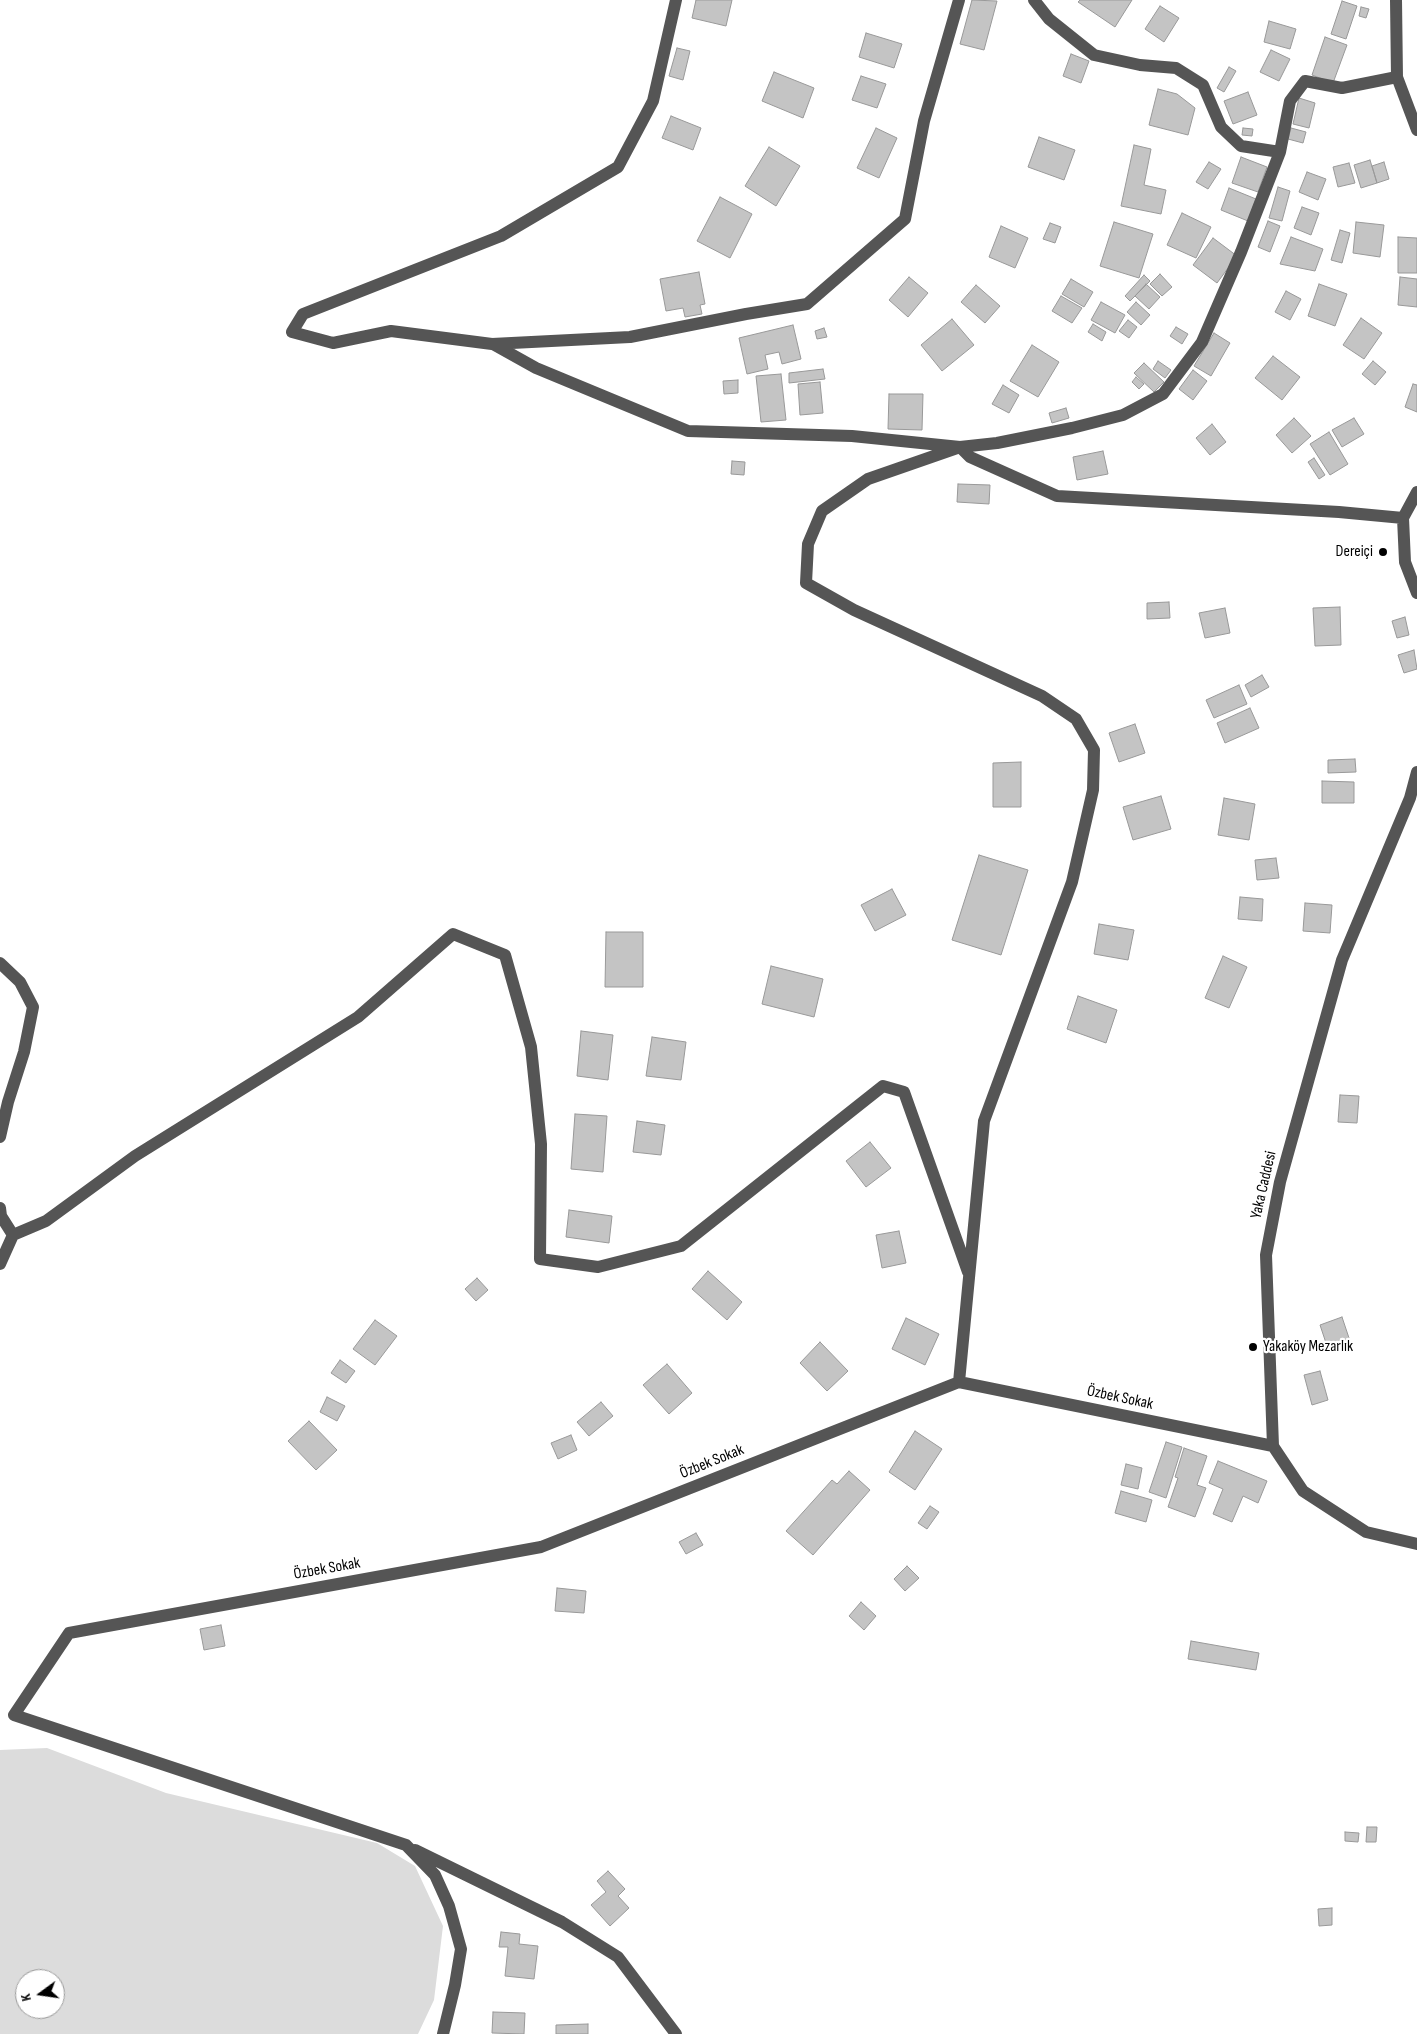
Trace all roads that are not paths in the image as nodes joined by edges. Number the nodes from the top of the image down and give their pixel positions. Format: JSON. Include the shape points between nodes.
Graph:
{"nodes":[{"id":1,"x":676,"y":0,"type":"edge"},
{"id":2,"x":959,"y":0,"type":"edge"},
{"id":3,"x":1034,"y":0,"type":"edge"},
{"id":4,"x":1396,"y":0,"type":"edge"},
{"id":5,"x":1397,"y":77,"type":"junction"},
{"id":6,"x":1417,"y":130,"type":"edge"},
{"id":7,"x":1280,"y":152,"type":"junction"},
{"id":8,"x":492,"y":344,"type":"junction"},
{"id":9,"x":960,"y":447,"type":"junction"},
{"id":10,"x":1417,"y":492,"type":"edge"},
{"id":11,"x":1403,"y":518,"type":"junction"},
{"id":12,"x":1417,"y":594,"type":"edge"},
{"id":13,"x":1417,"y":772,"type":"edge"},
{"id":14,"x":0,"y":963,"type":"edge"},
{"id":15,"x":0,"y":1137,"type":"edge"},
{"id":16,"x":0,"y":1208,"type":"edge"},
{"id":17,"x":13,"y":1235,"type":"junction"},
{"id":18,"x":0,"y":1264,"type":"edge"},
{"id":19,"x":969,"y":1277,"type":"junction"},
{"id":20,"x":959,"y":1382,"type":"junction"},
{"id":21,"x":1273,"y":1446,"type":"junction"},
{"id":22,"x":1417,"y":1544,"type":"edge"},
{"id":23,"x":406,"y":1845,"type":"junction"},
{"id":24,"x":443,"y":2034,"type":"edge"},
{"id":25,"x":676,"y":2034,"type":"edge"}],
"edges":[{"from":1,"to":8,"type":"street","via":[[654,101],[618,167],[501,236],[303,314],[292,332],[333,343],[391,331]]},
{"from":2,"to":8,"type":"street","via":[[924,121],[905,219],[807,304],[630,337]]},
{"from":3,"to":7,"type":"street","via":[[1049,19],[1094,55],[1140,65],[1176,68],[1203,85],[1221,127],[1241,146]]},
{"from":4,"to":5,"type":"street"},
{"from":5,"to":6,"type":"street"},
{"from":5,"to":7,"type":"street","via":[[1342,88],[1305,81],[1290,101]]},
{"from":7,"to":9,"type":"street","via":[[1202,342],[1163,394],[1123,415],[1089,424]]},
{"from":8,"to":9,"type":"street","via":[[536,368],[688,431],[852,436]]},
{"from":9,"to":11,"type":"street","via":[[970,457],[1057,496]]},
{"from":9,"to":19,"type":"street","via":[[868,480],[822,511],[808,544],[806,583],[854,610],[1042,696],[1076,719],[1094,750],[1093,790],[1072,882],[984,1121]]},
{"from":10,"to":11,"type":"street"},
{"from":11,"to":12,"type":"street","via":[[1405,562]]},
{"from":13,"to":21,"type":"street","name":"Yaka Caddesi","via":[[1410,798],[1342,960],[1280,1182],[1266,1255]]},
{"from":14,"to":15,"type":"street","via":[[20,982],[33,1007]]},
{"from":16,"to":17,"type":"street","via":[[1,1216]]},
{"from":17,"to":18,"type":"street"},
{"from":17,"to":19,"type":"street","via":[[46,1221],[135,1156],[358,1017],[453,934],[505,955],[531,1047],[541,1144],[540,1259],[598,1267],[682,1246],[883,1086],[904,1092]]},
{"from":19,"to":20,"type":"street"},
{"from":20,"to":21,"type":"street","name":"Özbek Sokak"},
{"from":20,"to":23,"type":"street","name":"Özbek Sokak","via":[[541,1547],[69,1633],[14,1715]]},
{"from":21,"to":22,"type":"street","via":[[1303,1491],[1366,1532]]},
{"from":23,"to":24,"type":"street","name":"Özbek Sokak","via":[[435,1875],[449,1906],[461,1949]]},
{"from":23,"to":25,"type":"street","via":[[562,1922],[618,1957]]}]}
